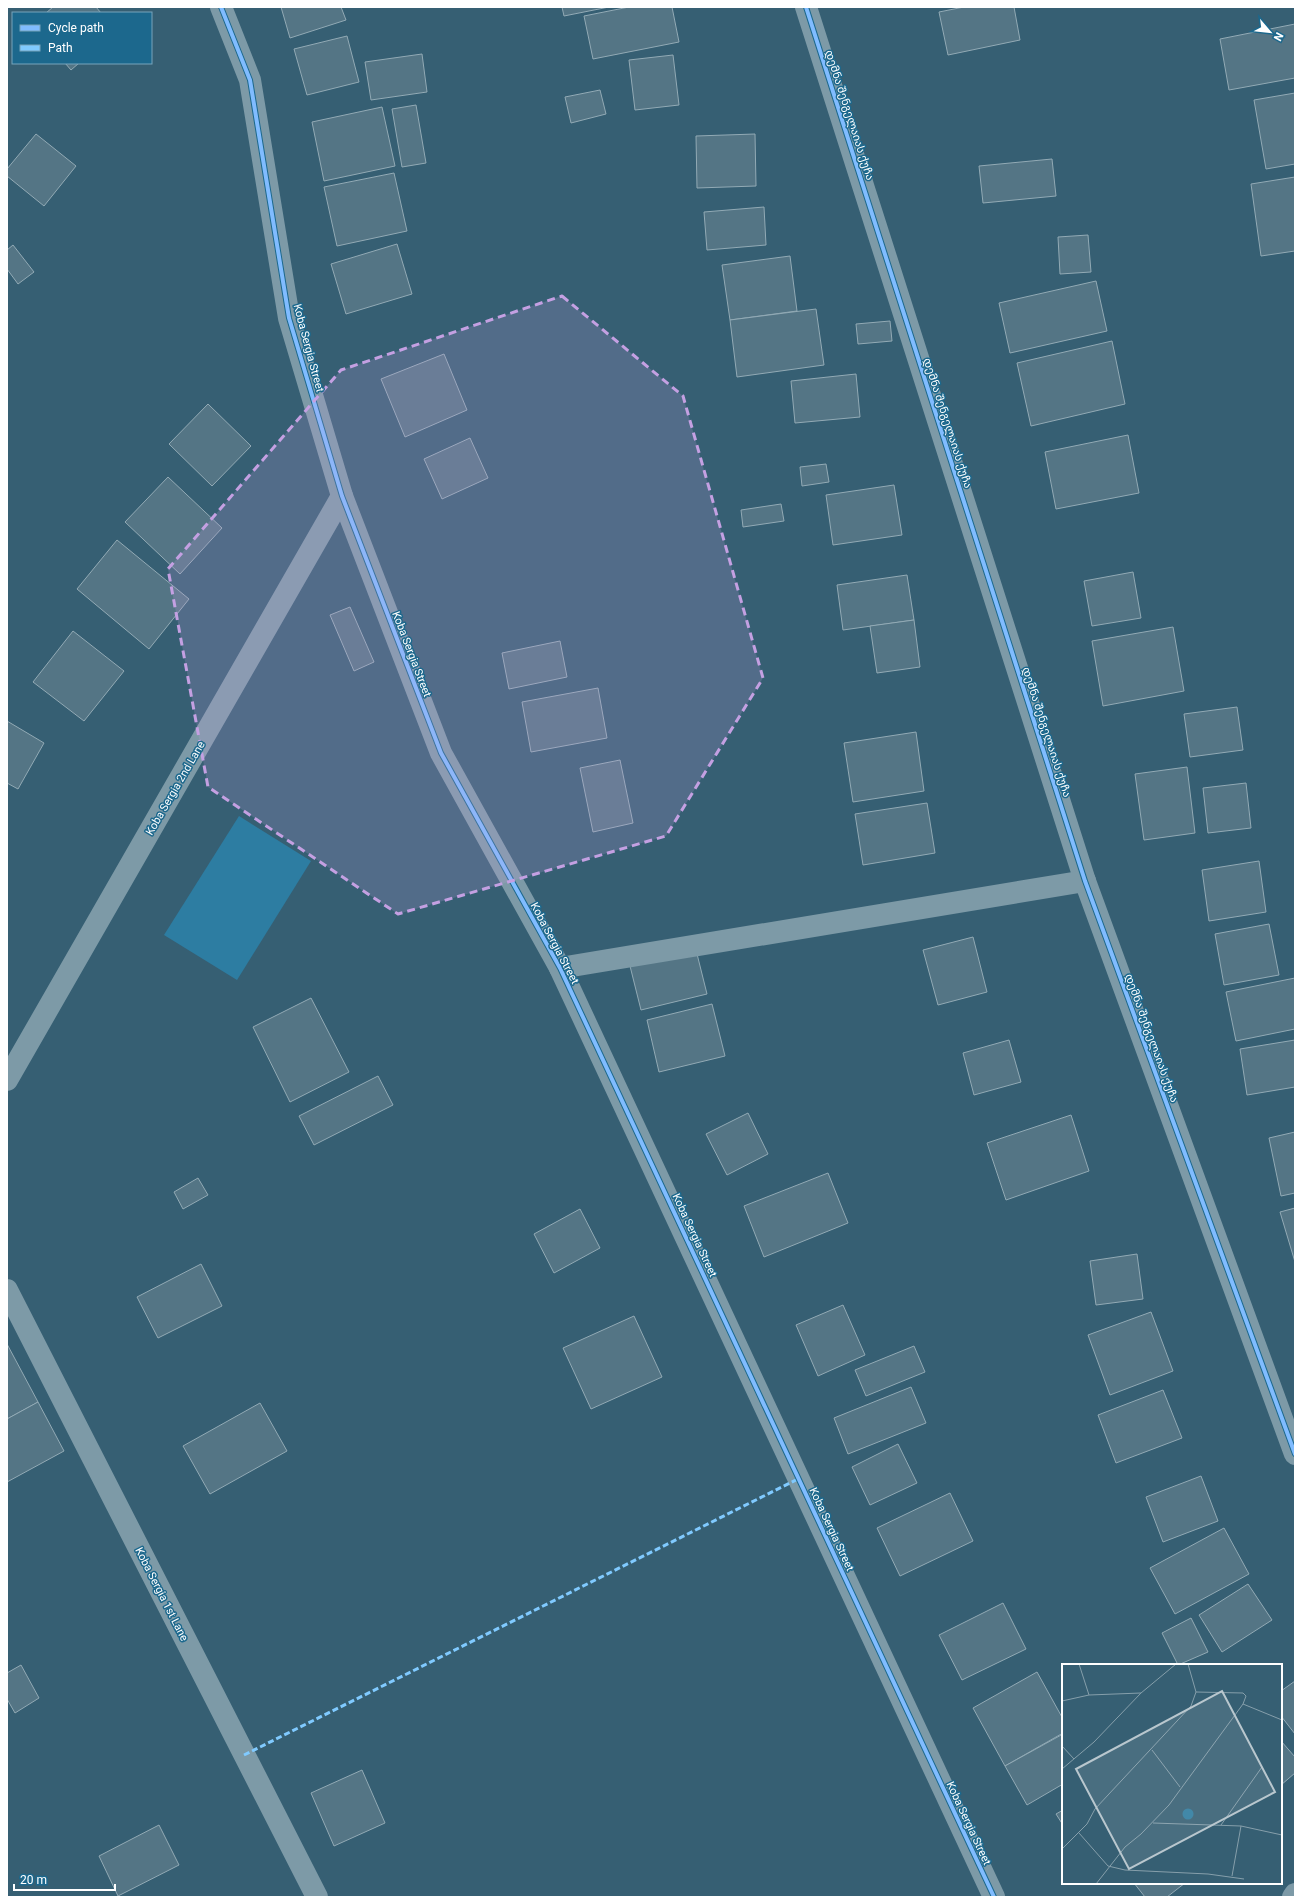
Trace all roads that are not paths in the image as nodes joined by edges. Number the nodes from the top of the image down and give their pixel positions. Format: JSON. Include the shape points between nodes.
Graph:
{"nodes":[{"id":1,"x":221,"y":7,"type":"edge"},
{"id":2,"x":806,"y":7,"type":"edge"},
{"id":3,"x":342,"y":496,"type":"junction"},
{"id":4,"x":1085,"y":882,"type":"junction"},
{"id":5,"x":560,"y":968,"type":"junction"},
{"id":6,"x":7,"y":1080,"type":"edge"},
{"id":7,"x":7,"y":1290,"type":"edge"},
{"id":8,"x":1295,"y":1454,"type":"edge"},
{"id":9,"x":1295,"y":1894,"type":"edge"},
{"id":10,"x":317,"y":1897,"type":"edge"},
{"id":11,"x":994,"y":1897,"type":"edge"},
{"id":12,"x":1294,"y":1897,"type":"edge"}],
"edges":[{"from":1,"to":3,"type":"street","name":"Koba Sergia Street","via":[[250,80],[289,318]]},
{"from":2,"to":4,"type":"street","name":"დემნა შენგელაიას ქუჩა"},
{"from":3,"to":5,"type":"street","name":"Koba Sergia Street","via":[[441,753]]},
{"from":3,"to":6,"type":"street","name":"Koba Sergia 2nd Lane"},
{"from":4,"to":5,"type":"street"},
{"from":4,"to":8,"type":"street","name":"დემნა შენგელაიას ქუჩა"},
{"from":5,"to":11,"type":"street","name":"Koba Sergia Street"},
{"from":7,"to":10,"type":"street","name":"Koba Sergia 1st Lane"},
{"from":9,"to":12,"type":"street"}]}
